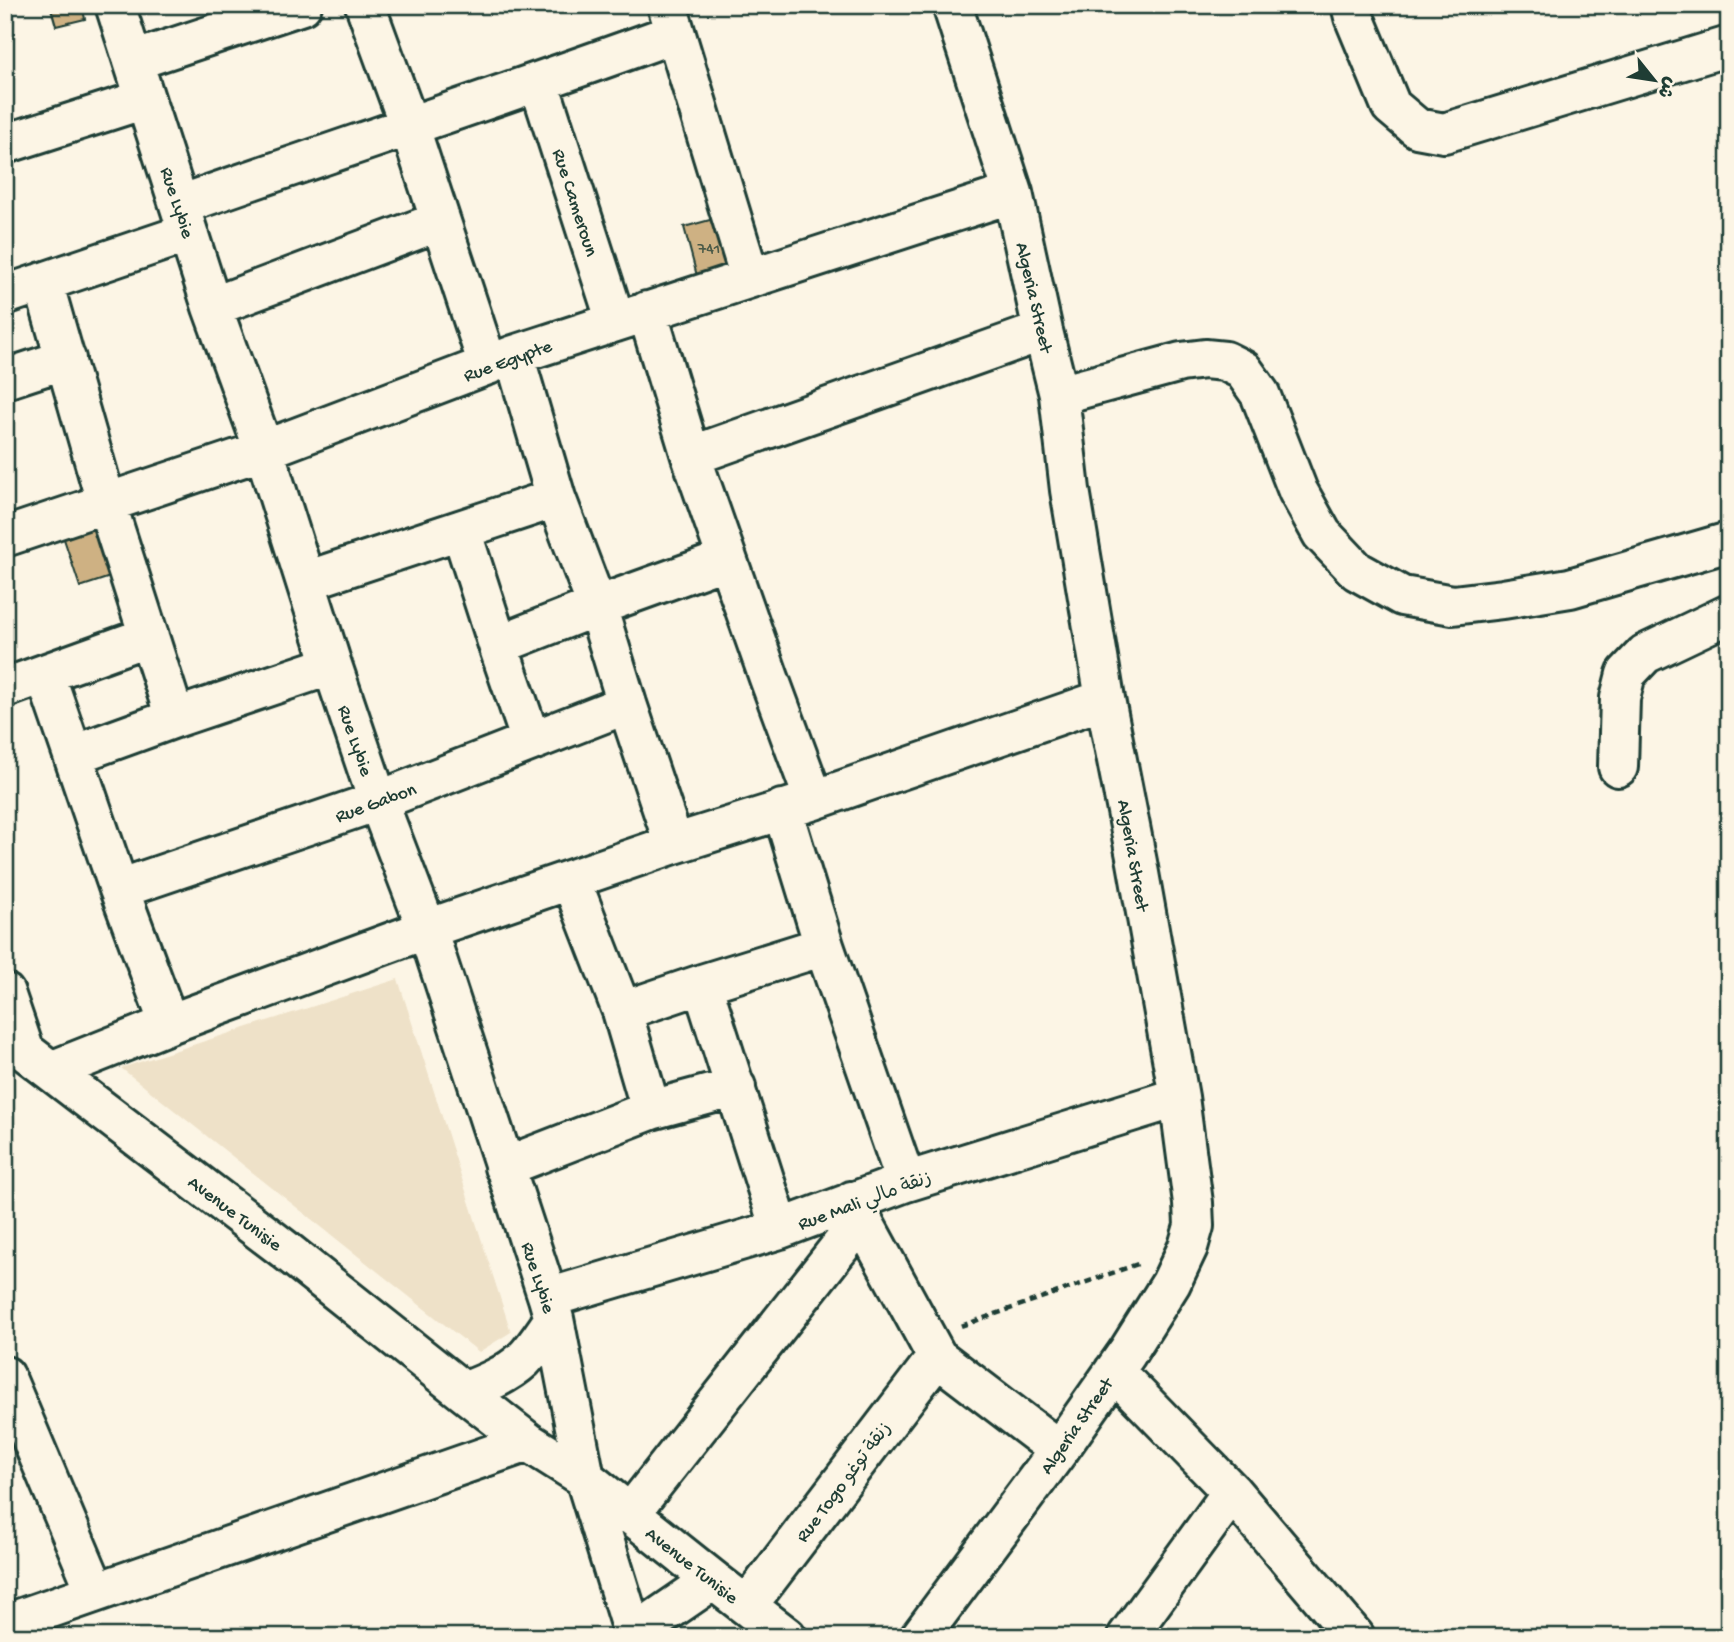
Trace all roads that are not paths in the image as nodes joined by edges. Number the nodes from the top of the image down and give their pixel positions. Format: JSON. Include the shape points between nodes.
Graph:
{"nodes":[{"id":1,"x":115,"y":5,"type":"edge"},
{"id":2,"x":302,"y":5,"type":"edge"},
{"id":3,"x":365,"y":5,"type":"edge"},
{"id":4,"x":952,"y":5,"type":"edge"},
{"id":5,"x":1351,"y":5,"type":"edge"},
{"id":6,"x":671,"y":19,"type":"edge"},
{"id":7,"x":1729,"y":46,"type":"edge"},
{"id":8,"x":133,"y":61,"type":"junction"},
{"id":9,"x":538,"y":83,"type":"junction"},
{"id":10,"x":145,"y":99,"type":"junction"},
{"id":11,"x":409,"y":125,"type":"junction"},
{"id":12,"x":5,"y":144,"type":"edge"},
{"id":13,"x":1013,"y":193,"type":"junction"},
{"id":14,"x":184,"y":219,"type":"junction"},
{"id":15,"x":440,"y":221,"type":"junction"},
{"id":16,"x":750,"y":278,"type":"junction"},
{"id":17,"x":43,"y":282,"type":"junction"},
{"id":18,"x":5,"y":295,"type":"edge"},
{"id":19,"x":212,"y":307,"type":"junction"},
{"id":20,"x":632,"y":316,"type":"junction"},
{"id":21,"x":1043,"y":331,"type":"junction"},
{"id":22,"x":66,"y":359,"type":"junction"},
{"id":23,"x":501,"y":360,"type":"junction"},
{"id":24,"x":5,"y":379,"type":"edge"},
{"id":25,"x":1059,"y":395,"type":"junction"},
{"id":26,"x":264,"y":450,"type":"junction"},
{"id":27,"x":691,"y":456,"type":"junction"},
{"id":28,"x":556,"y":498,"type":"junction"},
{"id":29,"x":106,"y":502,"type":"junction"},
{"id":30,"x":461,"y":530,"type":"junction"},
{"id":31,"x":5,"y":537,"type":"edge"},
{"id":32,"x":1729,"y":542,"type":"edge"},
{"id":33,"x":727,"y":559,"type":"junction"},
{"id":34,"x":306,"y":581,"type":"junction"},
{"id":35,"x":597,"y":606,"type":"junction"},
{"id":36,"x":1729,"y":614,"type":"edge"},
{"id":37,"x":149,"y":636,"type":"junction"},
{"id":38,"x":498,"y":645,"type":"junction"},
{"id":39,"x":332,"y":665,"type":"junction"},
{"id":40,"x":45,"y":674,"type":"junction"},
{"id":41,"x":5,"y":688,"type":"edge"},
{"id":42,"x":1105,"y":699,"type":"junction"},
{"id":43,"x":626,"y":704,"type":"junction"},
{"id":44,"x":174,"y":718,"type":"junction"},
{"id":45,"x":531,"y":741,"type":"junction"},
{"id":46,"x":73,"y":755,"type":"junction"},
{"id":47,"x":1618,"y":767,"type":"dead end"},
{"id":48,"x":378,"y":801,"type":"junction"},
{"id":49,"x":798,"y":804,"type":"junction"},
{"id":50,"x":674,"y":844,"type":"junction"},
{"id":51,"x":571,"y":880,"type":"junction"},
{"id":52,"x":119,"y":889,"type":"junction"},
{"id":53,"x":427,"y":929,"type":"junction"},
{"id":54,"x":824,"y":946,"type":"junction"},
{"id":55,"x":702,"y":984,"type":"junction"},
{"id":56,"x":5,"y":993,"type":"edge"},
{"id":57,"x":622,"y":1011,"type":"junction"},
{"id":58,"x":169,"y":1024,"type":"junction"},
{"id":59,"x":27,"y":1052,"type":"edge"},
{"id":60,"x":736,"y":1087,"type":"junction"},
{"id":61,"x":1179,"y":1097,"type":"junction"},
{"id":62,"x":651,"y":1110,"type":"junction"},
{"id":63,"x":504,"y":1167,"type":"junction"},
{"id":64,"x":905,"y":1182,"type":"junction"},
{"id":65,"x":857,"y":1210,"type":"junction"},
{"id":66,"x":780,"y":1229,"type":"junction"},
{"id":67,"x":551,"y":1309,"type":"junction"},
{"id":68,"x":937,"y":1357,"type":"junction"},
{"id":69,"x":1114,"y":1371,"type":"junction"},
{"id":70,"x":5,"y":1376,"type":"edge"},
{"id":71,"x":464,"y":1392,"type":"junction"},
{"id":72,"x":528,"y":1442,"type":"junction"},
{"id":73,"x":1059,"y":1450,"type":"junction"},
{"id":74,"x":585,"y":1478,"type":"junction"},
{"id":75,"x":1232,"y":1492,"type":"junction"},
{"id":76,"x":630,"y":1514,"type":"junction"},
{"id":77,"x":713,"y":1580,"type":"junction"},
{"id":78,"x":96,"y":1592,"type":"junction"},
{"id":79,"x":747,"y":1606,"type":"junction"},
{"id":80,"x":5,"y":1624,"type":"edge"},
{"id":81,"x":633,"y":1636,"type":"edge"},
{"id":82,"x":787,"y":1637,"type":"edge"},
{"id":83,"x":920,"y":1637,"type":"edge"},
{"id":84,"x":1128,"y":1637,"type":"edge"},
{"id":85,"x":1355,"y":1637,"type":"edge"}],
"edges":[{"from":1,"to":8,"type":"street","name":"Rue Lybie"},
{"from":2,"to":8,"type":"street"},
{"from":3,"to":11,"type":"street"},
{"from":4,"to":13,"type":"street","name":"Algeria Street"},
{"from":5,"to":7,"type":"street","via":[[1391,106],[1417,128],[1444,133]]},
{"from":6,"to":9,"type":"street"},
{"from":6,"to":16,"type":"street"},
{"from":8,"to":10,"type":"street","name":"Rue Lybie"},
{"from":9,"to":11,"type":"street"},
{"from":9,"to":20,"type":"street","name":"Rue Cameroun"},
{"from":10,"to":12,"type":"street"},
{"from":10,"to":14,"type":"street","name":"Rue Lybie"},
{"from":11,"to":14,"type":"street"},
{"from":11,"to":15,"type":"street"},
{"from":13,"to":16,"type":"street","name":"Rue Egypte"},
{"from":13,"to":21,"type":"street","name":"Algeria Street"},
{"from":14,"to":17,"type":"street"},
{"from":14,"to":19,"type":"street","name":"Rue Lybie"},
{"from":15,"to":19,"type":"street"},
{"from":15,"to":23,"type":"street"},
{"from":16,"to":20,"type":"street","name":"Rue Egypte"},
{"from":17,"to":18,"type":"street"},
{"from":17,"to":22,"type":"street"},
{"from":19,"to":26,"type":"street","name":"Rue Lybie"},
{"from":20,"to":23,"type":"street","name":"Rue Egypte"},
{"from":20,"to":27,"type":"street","name":"Rue Cameroun"},
{"from":21,"to":25,"type":"street","name":"Algeria Street"},
{"from":21,"to":27,"type":"street"},
{"from":22,"to":24,"type":"street"},
{"from":22,"to":29,"type":"street"},
{"from":23,"to":26,"type":"street","name":"Rue Egypte"},
{"from":23,"to":28,"type":"street"},
{"from":25,"to":32,"type":"street","via":[[1181,362],[1225,361],[1244,370],[1260,394],[1297,491],[1322,534],[1357,571],[1402,596],[1453,605],[1503,600],[1570,588]]},
{"from":25,"to":42,"type":"street","name":"Algeria Street"},
{"from":26,"to":29,"type":"street","name":"Rue Egypte"},
{"from":26,"to":34,"type":"street","name":"Rue Lybie"},
{"from":27,"to":33,"type":"street","name":"Rue Cameroun"},
{"from":28,"to":30,"type":"street"},
{"from":28,"to":35,"type":"street"},
{"from":29,"to":31,"type":"street","name":"Rue Egypte"},
{"from":29,"to":37,"type":"street"},
{"from":30,"to":34,"type":"street"},
{"from":30,"to":38,"type":"street"},
{"from":33,"to":35,"type":"street"},
{"from":33,"to":49,"type":"street","name":"Rue Cameroun"},
{"from":34,"to":39,"type":"street","name":"Rue Lybie"},
{"from":35,"to":38,"type":"street"},
{"from":35,"to":43,"type":"street"},
{"from":36,"to":47,"type":"street","via":[[1645,654],[1626,674],[1620,698]]},
{"from":37,"to":40,"type":"street"},
{"from":37,"to":44,"type":"street"},
{"from":38,"to":45,"type":"street"},
{"from":39,"to":44,"type":"street"},
{"from":39,"to":48,"type":"street","name":"Rue Lybie"},
{"from":40,"to":41,"type":"street"},
{"from":40,"to":46,"type":"street"},
{"from":42,"to":49,"type":"street"},
{"from":42,"to":61,"type":"street","name":"Algeria Street"},
{"from":43,"to":45,"type":"street","name":"Rue Gabon"},
{"from":43,"to":50,"type":"street"},
{"from":44,"to":46,"type":"street"},
{"from":45,"to":48,"type":"street","name":"Rue Gabon"},
{"from":46,"to":52,"type":"street"},
{"from":48,"to":52,"type":"street","name":"Rue Gabon"},
{"from":48,"to":53,"type":"street","name":"Rue Lybie"},
{"from":49,"to":50,"type":"street"},
{"from":49,"to":54,"type":"street","name":"Rue Cameroun"},
{"from":50,"to":51,"type":"street"},
{"from":51,"to":53,"type":"street"},
{"from":51,"to":57,"type":"street"},
{"from":52,"to":58,"type":"street"},
{"from":53,"to":58,"type":"street"},
{"from":53,"to":63,"type":"street","name":"Rue Lybie"},
{"from":54,"to":55,"type":"street"},
{"from":54,"to":64,"type":"street","name":"Rue Cameroun"},
{"from":55,"to":57,"type":"street"},
{"from":55,"to":60,"type":"street"},
{"from":56,"to":59,"type":"street"},
{"from":57,"to":62,"type":"street"},
{"from":58,"to":59,"type":"street"},
{"from":59,"to":71,"type":"street","name":"Avenue Tunisie"},
{"from":60,"to":62,"type":"street"},
{"from":60,"to":66,"type":"street"},
{"from":61,"to":64,"type":"street","name":"Rue Mali زنقة مالي"},
{"from":61,"to":69,"type":"street","name":"Algeria Street","via":[[1194,1226],[1171,1283]]},
{"from":62,"to":63,"type":"street"},
{"from":63,"to":67,"type":"street","name":"Rue Lybie"},
{"from":64,"to":65,"type":"street","name":"Rue Mali زنقة مالي"},
{"from":65,"to":66,"type":"street","name":"Rue Mali زنقة مالي"},
{"from":65,"to":68,"type":"street"},
{"from":65,"to":76,"type":"street"},
{"from":66,"to":67,"type":"street","name":"Rue Mali زنقة مالي"},
{"from":67,"to":71,"type":"street","via":[[530,1351],[515,1367]]},
{"from":67,"to":74,"type":"street","name":"Rue Lybie"},
{"from":68,"to":73,"type":"street"},
{"from":68,"to":79,"type":"street","name":"Rue Togo زنقة توغو"},
{"from":69,"to":73,"type":"street","name":"Algeria Street"},
{"from":69,"to":75,"type":"street"},
{"from":70,"to":78,"type":"street"},
{"from":71,"to":72,"type":"street","name":"Avenue Tunisie"},
{"from":72,"to":74,"type":"street","name":"Avenue Tunisie"},
{"from":72,"to":78,"type":"street"},
{"from":73,"to":83,"type":"street","name":"Algeria Street"},
{"from":74,"to":76,"type":"street","name":"Avenue Tunisie"},
{"from":74,"to":81,"type":"street","name":"Rue Lybie"},
{"from":75,"to":84,"type":"street"},
{"from":75,"to":85,"type":"street"},
{"from":76,"to":77,"type":"street","name":"Avenue Tunisie"},
{"from":77,"to":79,"type":"street","name":"Avenue Tunisie"},
{"from":77,"to":81,"type":"street"},
{"from":78,"to":80,"type":"street"},
{"from":79,"to":82,"type":"street","name":"Avenue Tunisie"}]}
